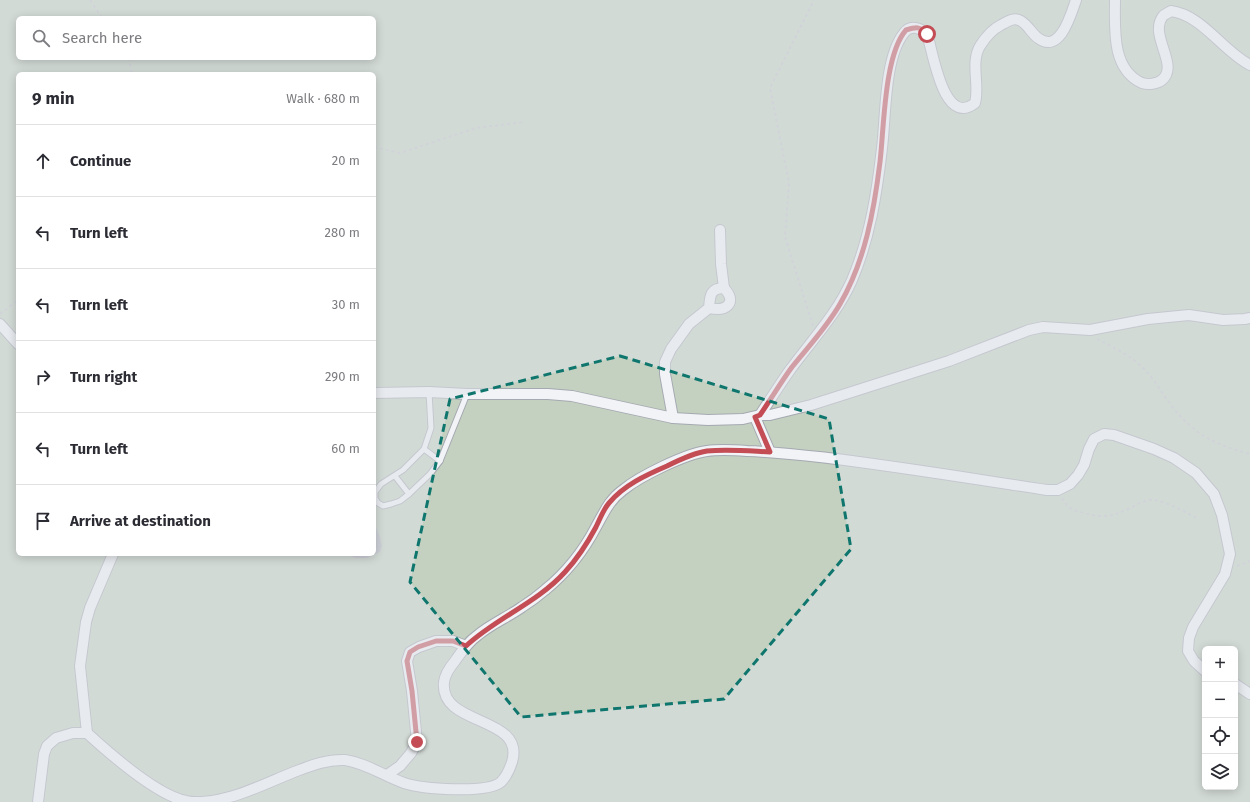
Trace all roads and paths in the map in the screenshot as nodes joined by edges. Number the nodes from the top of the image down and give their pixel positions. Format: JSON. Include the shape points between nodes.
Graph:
{"nodes":[{"id":1,"x":90,"y":0,"type":"edge"},
{"id":2,"x":814,"y":0,"type":"edge"},
{"id":3,"x":1076,"y":0,"type":"edge"},
{"id":4,"x":1115,"y":0,"type":"edge"},
{"id":5,"x":101,"y":16,"type":"edge"},
{"id":6,"x":129,"y":60,"type":"edge"},
{"id":7,"x":1250,"y":65,"type":"edge"},
{"id":8,"x":132,"y":72,"type":"edge"},
{"id":9,"x":525,"y":122,"type":"dead end"},
{"id":10,"x":376,"y":147,"type":"edge"},
{"id":11,"x":720,"y":230,"type":"dead end"},
{"id":12,"x":724,"y":288,"type":"junction"},
{"id":13,"x":16,"y":302,"type":"edge"},
{"id":14,"x":710,"y":308,"type":"junction"},
{"id":15,"x":0,"y":314,"type":"edge"},
{"id":16,"x":1250,"y":318,"type":"edge"},
{"id":17,"x":0,"y":324,"type":"edge"},
{"id":18,"x":816,"y":337,"type":"junction"},
{"id":19,"x":1095,"y":338,"type":"dead end"},
{"id":20,"x":16,"y":342,"type":"edge"},
{"id":21,"x":429,"y":392,"type":"junction"},
{"id":22,"x":376,"y":393,"type":"edge"},
{"id":23,"x":467,"y":394,"type":"junction"},
{"id":24,"x":757,"y":416,"type":"junction"},
{"id":25,"x":673,"y":418,"type":"junction"},
{"id":26,"x":424,"y":449,"type":"junction"},
{"id":27,"x":770,"y":452,"type":"junction"},
{"id":28,"x":1250,"y":454,"type":"edge"},
{"id":29,"x":440,"y":461,"type":"junction"},
{"id":30,"x":395,"y":476,"type":"junction"},
{"id":31,"x":1058,"y":490,"type":"junction"},
{"id":32,"x":376,"y":491,"type":"edge"},
{"id":33,"x":409,"y":494,"type":"junction"},
{"id":34,"x":376,"y":500,"type":"edge"},
{"id":35,"x":1197,"y":518,"type":"dead end"},
{"id":36,"x":112,"y":556,"type":"edge"},
{"id":37,"x":466,"y":646,"type":"junction"},
{"id":38,"x":1202,"y":668,"type":"edge"},
{"id":39,"x":1238,"y":686,"type":"edge"},
{"id":40,"x":1250,"y":694,"type":"edge"},
{"id":41,"x":87,"y":733,"type":"junction"},
{"id":42,"x":387,"y":775,"type":"junction"},
{"id":43,"x":38,"y":802,"type":"edge"},
{"id":44,"x":200,"y":802,"type":"edge"}],
"edges":[{"from":1,"to":5,"type":"path"},
{"from":2,"to":18,"type":"path","via":[[770,88],[789,183],[785,237]]},
{"from":3,"to":18,"type":"street","via":[[1067,24],[1058,38],[1052,42],[1038,38],[1021,21],[1012,19],[988,35],[979,47],[976,62],[975,103],[966,108],[955,106],[944,92],[927,34],[917,27],[903,33],[894,52],[888,81],[878,177],[862,255],[839,305]]},
{"from":4,"to":7,"type":"street","via":[[1115,42],[1119,57],[1135,80],[1144,84],[1155,84],[1167,76],[1168,69],[1159,33],[1163,16],[1171,11],[1194,20],[1240,60]]},
{"from":6,"to":8,"type":"path"},
{"from":9,"to":10,"type":"path","via":[[476,128],[400,153]]},
{"from":11,"to":12,"type":"street"},
{"from":12,"to":14,"type":"street","via":[[713,291]]},
{"from":12,"to":14,"type":"street","via":[[729,293],[730,303],[718,310]]},
{"from":13,"to":15,"type":"path"},
{"from":14,"to":25,"type":"street","via":[[689,324],[677,338],[665,362]]},
{"from":16,"to":24,"type":"street","via":[[1223,320],[1189,314],[1090,330],[1029,330],[950,361],[811,405]]},
{"from":17,"to":20,"type":"street"},
{"from":18,"to":24,"type":"street"},
{"from":19,"to":28,"type":"path","via":[[1121,351],[1141,366],[1187,424],[1206,438],[1227,448]]},
{"from":21,"to":22,"type":"street"},
{"from":21,"to":23,"type":"street"},
{"from":21,"to":26,"type":"lane","via":[[430,428]]},
{"from":23,"to":25,"type":"street","via":[[572,396]]},
{"from":23,"to":29,"type":"lane"},
{"from":24,"to":25,"type":"street","via":[[708,420]]},
{"from":24,"to":27,"type":"street"},
{"from":26,"to":29,"type":"lane"},
{"from":26,"to":30,"type":"lane"},
{"from":27,"to":31,"type":"street","via":[[864,462]]},
{"from":27,"to":37,"type":"street","via":[[705,451],[641,478],[622,490],[608,504],[596,527],[565,572],[522,608],[477,636]]},
{"from":29,"to":33,"type":"lane"},
{"from":30,"to":32,"type":"lane","via":[[381,484]]},
{"from":30,"to":33,"type":"lane"},
{"from":31,"to":35,"type":"path","via":[[1072,510],[1095,517],[1107,517],[1144,501],[1154,500]]},
{"from":31,"to":38,"type":"street","via":[[1070,484],[1078,475],[1094,439],[1104,434],[1114,434],[1174,458],[1196,473],[1214,494],[1222,515],[1230,554],[1225,574],[1193,626],[1189,638],[1188,651]]},
{"from":33,"to":34,"type":"lane","via":[[400,501],[383,506]]},
{"from":36,"to":41,"type":"street","via":[[86,622],[80,666]]},
{"from":37,"to":42,"type":"street","via":[[453,641],[436,641],[410,652],[407,661],[417,742],[400,766]]},
{"from":37,"to":42,"type":"street","via":[[446,674],[445,690],[454,706],[507,735],[514,754],[505,777],[494,786],[475,790],[408,784]]},
{"from":39,"to":40,"type":"street"},
{"from":41,"to":43,"type":"street","via":[[73,733],[56,738],[47,746]]},
{"from":41,"to":44,"type":"street","via":[[128,768],[168,795],[186,801]]},
{"from":42,"to":44,"type":"street","via":[[361,764],[331,760],[233,797]]}]}
